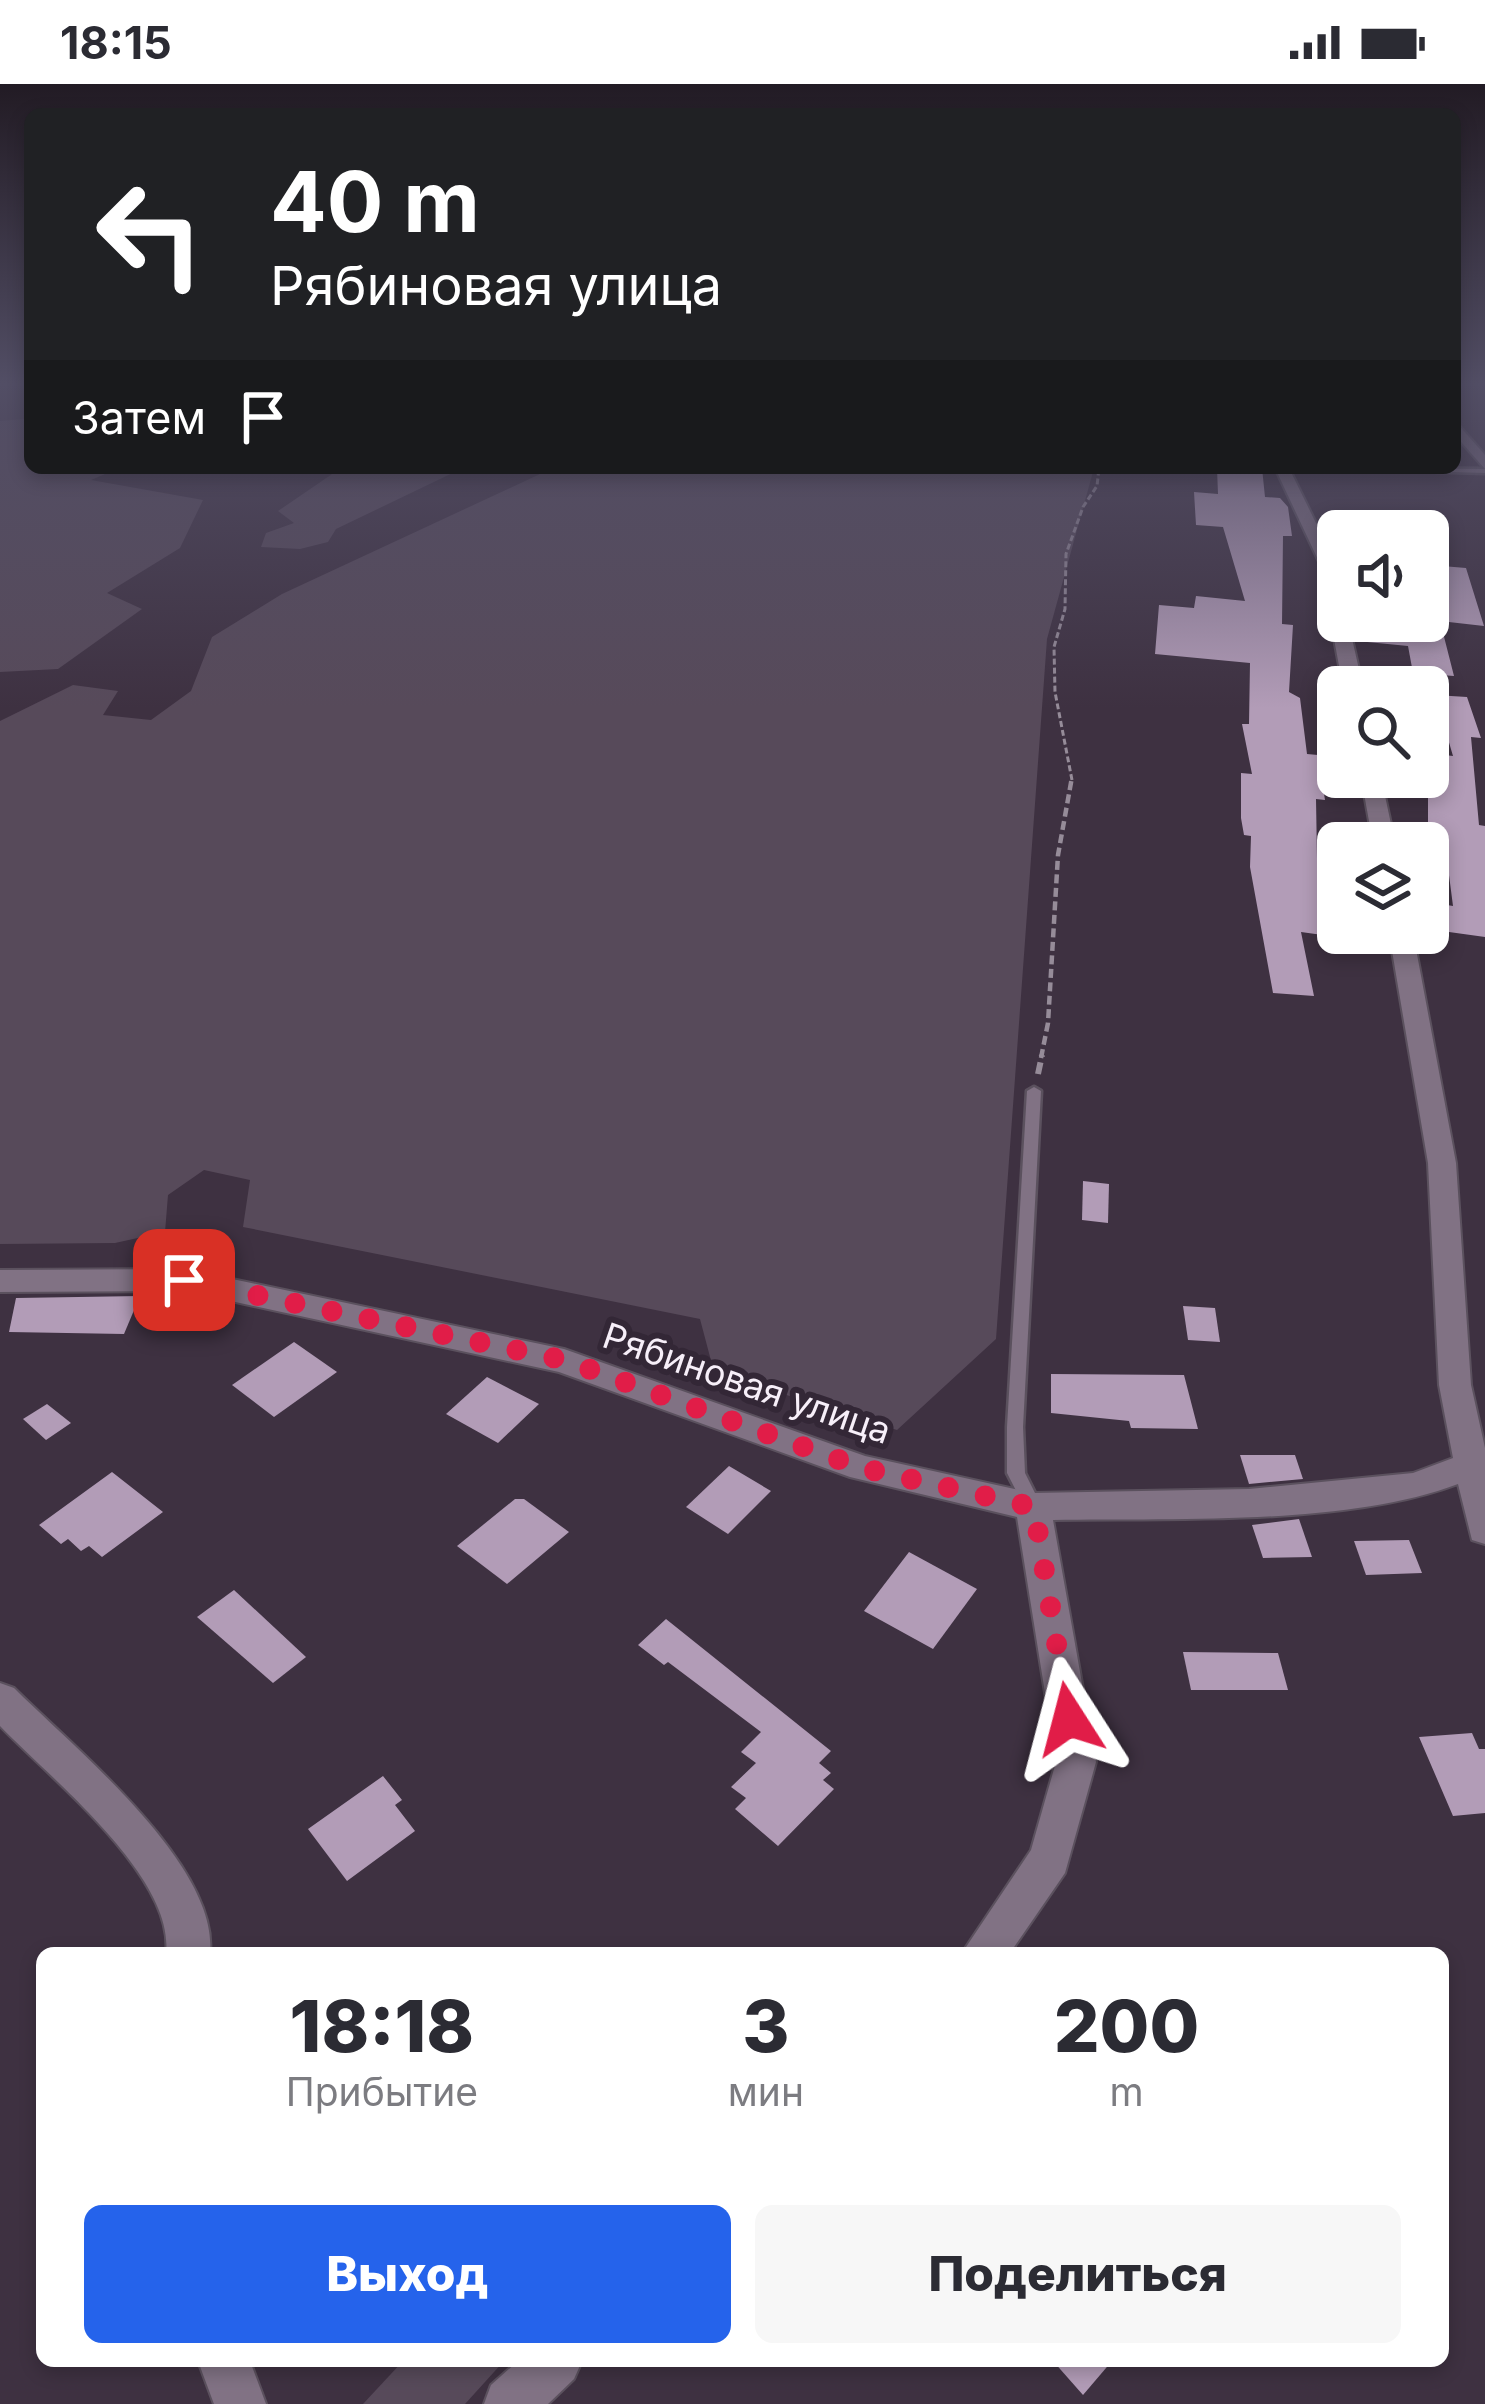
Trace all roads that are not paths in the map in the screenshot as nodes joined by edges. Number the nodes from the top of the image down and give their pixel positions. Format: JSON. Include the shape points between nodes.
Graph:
{"nodes":[{"id":1,"x":1293,"y":491,"type":"edge"},
{"id":2,"x":1317,"y":541,"type":"edge"},
{"id":3,"x":1405,"y":954,"type":"edge"},
{"id":4,"x":1034,"y":1090,"type":"road end"},
{"id":5,"x":0,"y":1281,"type":"edge"},
{"id":6,"x":1470,"y":1465,"type":"junction"},
{"id":7,"x":1034,"y":1507,"type":"junction"},
{"id":8,"x":1485,"y":1530,"type":"edge"},
{"id":9,"x":0,"y":1700,"type":"edge"},
{"id":10,"x":189,"y":1947,"type":"edge"},
{"id":11,"x":988,"y":1947,"type":"edge"},
{"id":12,"x":226,"y":2367,"type":"edge"},
{"id":13,"x":550,"y":2367,"type":"edge"},
{"id":14,"x":240,"y":2404,"type":"edge"},
{"id":15,"x":510,"y":2404,"type":"edge"}],
"edges":[{"from":1,"to":2,"type":"street"},
{"from":3,"to":6,"type":"street","via":[[1442,1163],[1455,1385]]},
{"from":4,"to":7,"type":"lane","via":[[1015,1427],[1016,1473]]},
{"from":5,"to":7,"type":"street","name":"Рябиновая улица","via":[[184,1280],[564,1360],[862,1468]]},
{"from":6,"to":7,"type":"street","name":"Рябиновая улица","via":[[1414,1486],[1249,1503]]},
{"from":6,"to":8,"type":"street"},
{"from":7,"to":11,"type":"street","via":[[1076,1762],[1050,1859]]},
{"from":9,"to":10,"type":"street","via":[[157,1859]]},
{"from":12,"to":14,"type":"street"},
{"from":13,"to":15,"type":"street"}]}
